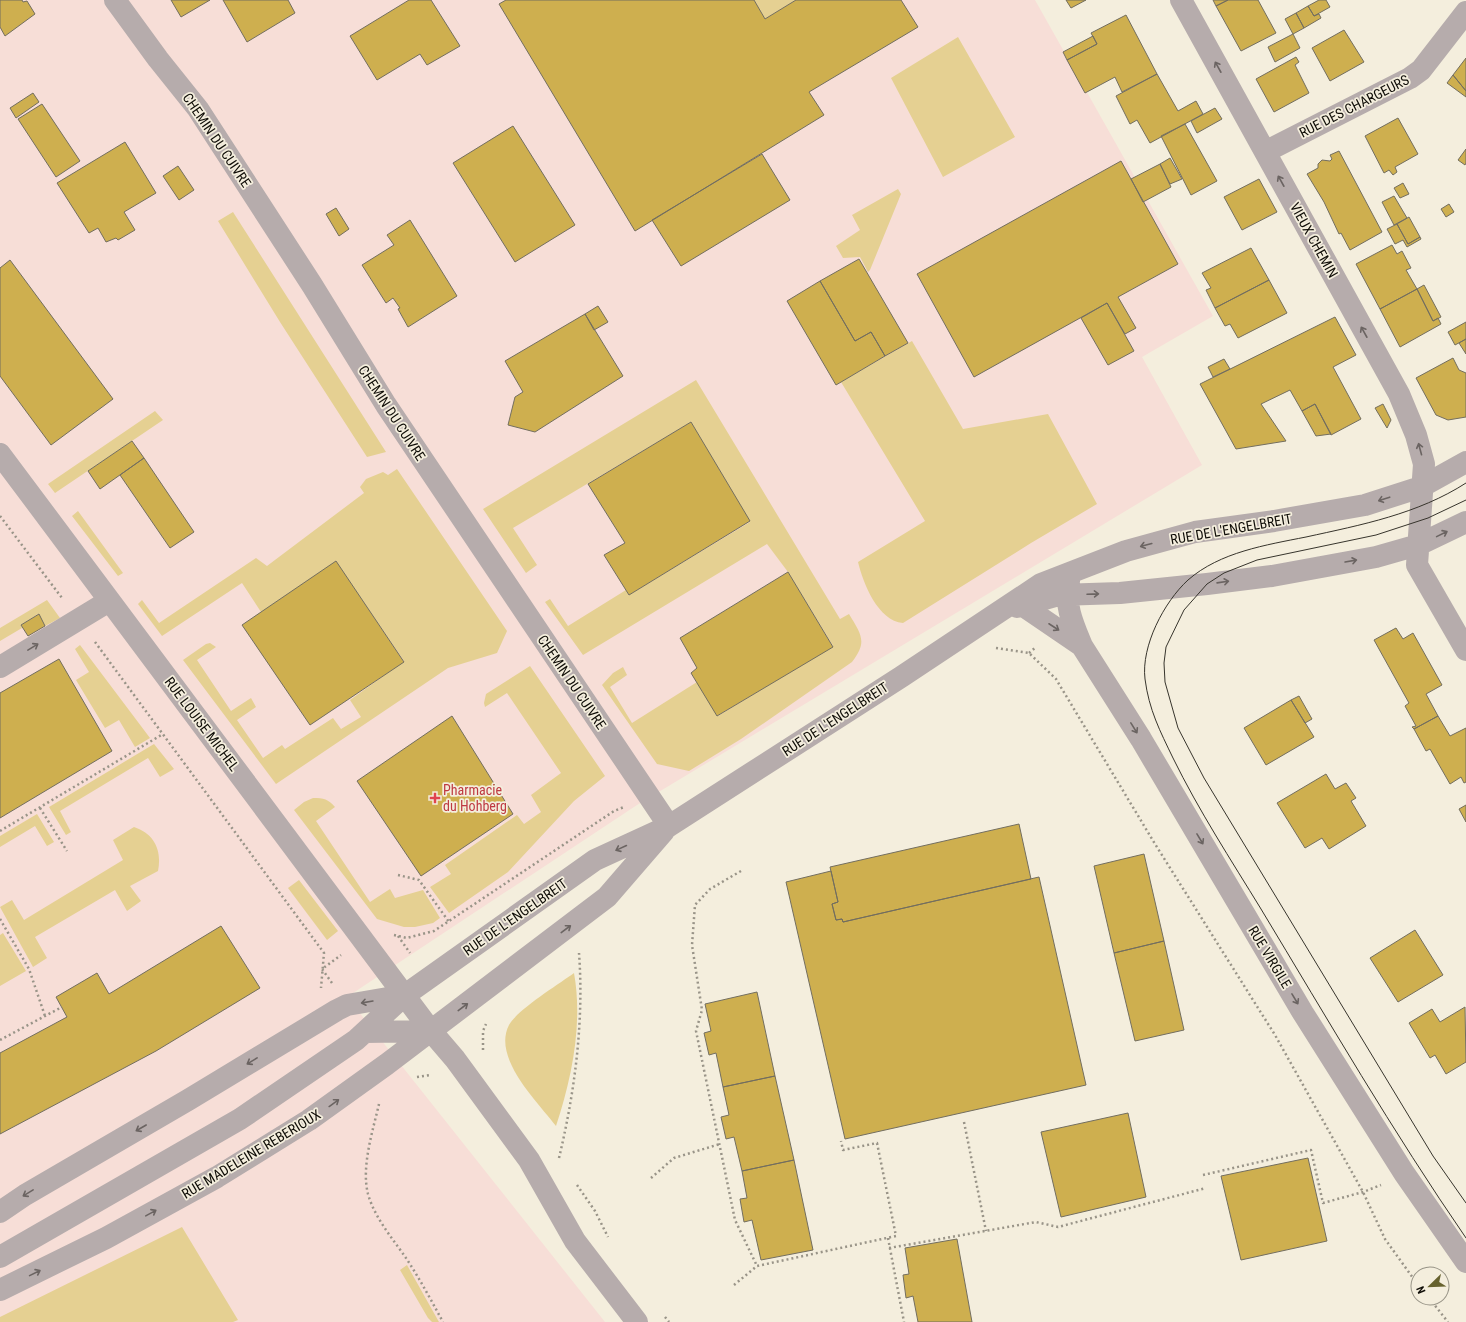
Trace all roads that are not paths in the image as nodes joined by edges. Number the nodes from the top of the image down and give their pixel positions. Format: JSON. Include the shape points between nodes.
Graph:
{"nodes":[{"id":1,"x":115,"y":0,"type":"edge"},
{"id":2,"x":1181,"y":0,"type":"edge"},
{"id":3,"x":1466,"y":12,"type":"edge"},
{"id":4,"x":1265,"y":152,"type":"junction"},
{"id":5,"x":0,"y":454,"type":"edge"},
{"id":6,"x":1466,"y":462,"type":"edge"},
{"id":7,"x":1421,"y":487,"type":"junction"},
{"id":8,"x":1466,"y":522,"type":"edge"},
{"id":9,"x":1418,"y":545,"type":"junction"},
{"id":10,"x":1071,"y":572,"type":"junction"},
{"id":11,"x":1066,"y":594,"type":"junction"},
{"id":12,"x":109,"y":600,"type":"junction"},
{"id":13,"x":1022,"y":605,"type":"junction"},
{"id":14,"x":1001,"y":611,"type":"junction"},
{"id":15,"x":1082,"y":646,"type":"junction"},
{"id":16,"x":1466,"y":650,"type":"edge"},
{"id":17,"x":0,"y":667,"type":"edge"},
{"id":18,"x":669,"y":826,"type":"junction"},
{"id":19,"x":405,"y":995,"type":"junction"},
{"id":20,"x":431,"y":1031,"type":"junction"},
{"id":21,"x":365,"y":1032,"type":"junction"},
{"id":22,"x":0,"y":1212,"type":"edge"},
{"id":23,"x":0,"y":1257,"type":"edge"},
{"id":24,"x":1466,"y":1262,"type":"edge"},
{"id":25,"x":0,"y":1290,"type":"edge"},
{"id":26,"x":637,"y":1322,"type":"edge"}],
"edges":[{"from":1,"to":18,"type":"street","name":"CHEMIN DU CUIVRE","via":[[198,109],[412,444]]},
{"from":4,"to":2,"type":"street","name":"VIEUX CHEMIN","one_way":true},
{"from":3,"to":4,"type":"street","name":"RUE DES CHARGEURS","via":[[1421,70],[1410,78]]},
{"from":7,"to":4,"type":"street","name":"VIEUX CHEMIN","one_way":true,"via":[[1424,464],[1416,435],[1399,394]]},
{"from":5,"to":12,"type":"street","name":"RUE LOUISE MICHEL"},
{"from":6,"to":7,"type":"street","name":"RUE DE L'ENGELBREIT"},
{"from":7,"to":9,"type":"street","name":"VIEUX CHEMIN"},
{"from":7,"to":10,"type":"street","name":"RUE DE L'ENGELBREIT","one_way":true,"via":[[1365,506],[1195,532],[1126,551]]},
{"from":9,"to":8,"type":"street","name":"RUE DE L'ENGELBREIT","one_way":true},
{"from":11,"to":9,"type":"street","name":"RUE DE L'ENGELBREIT","one_way":true,"via":[[1120,593],[1272,576],[1376,557]]},
{"from":9,"to":16,"type":"street","name":"VIEUX CHEMIN","via":[[1417,565]]},
{"from":10,"to":11,"type":"street","name":"RUE VIRGILE"},
{"from":10,"to":14,"type":"street","name":"RUE DE L'ENGELBREIT","via":[[1041,584]]},
{"from":11,"to":13,"type":"street","name":"RUE DE L'ENGELBREIT"},
{"from":11,"to":15,"type":"street","name":"RUE VIRGILE","via":[[1068,612]]},
{"from":17,"to":12,"type":"street","one_way":true},
{"from":12,"to":19,"type":"street","name":"RUE LOUISE MICHEL"},
{"from":13,"to":14,"type":"street","name":"RUE DE L'ENGELBREIT"},
{"from":13,"to":15,"type":"street","name":"RUE VIRGILE","one_way":true},
{"from":14,"to":18,"type":"street","name":"RUE DE L'ENGELBREIT"},
{"from":15,"to":24,"type":"street","name":"RUE VIRGILE","one_way":true,"via":[[1141,739],[1303,1013],[1404,1174]]},
{"from":18,"to":19,"type":"street","name":"RUE DE L'ENGELBREIT","one_way":true,"via":[[595,860]]},
{"from":20,"to":18,"type":"street","name":"RUE DE L'ENGELBREIT","one_way":true,"via":[[607,898]]},
{"from":19,"to":20,"type":"street"},
{"from":19,"to":21,"type":"street"},
{"from":19,"to":22,"type":"street","one_way":true,"via":[[347,1005]]},
{"from":20,"to":21,"type":"street"},
{"from":25,"to":20,"type":"street","name":"RUE MADELEINE REBERIOUX","one_way":true,"via":[[106,1238],[217,1177],[309,1120]]},
{"from":20,"to":26,"type":"street","via":[[530,1160],[575,1241]]},
{"from":21,"to":23,"type":"street","via":[[240,1119]]}]}
